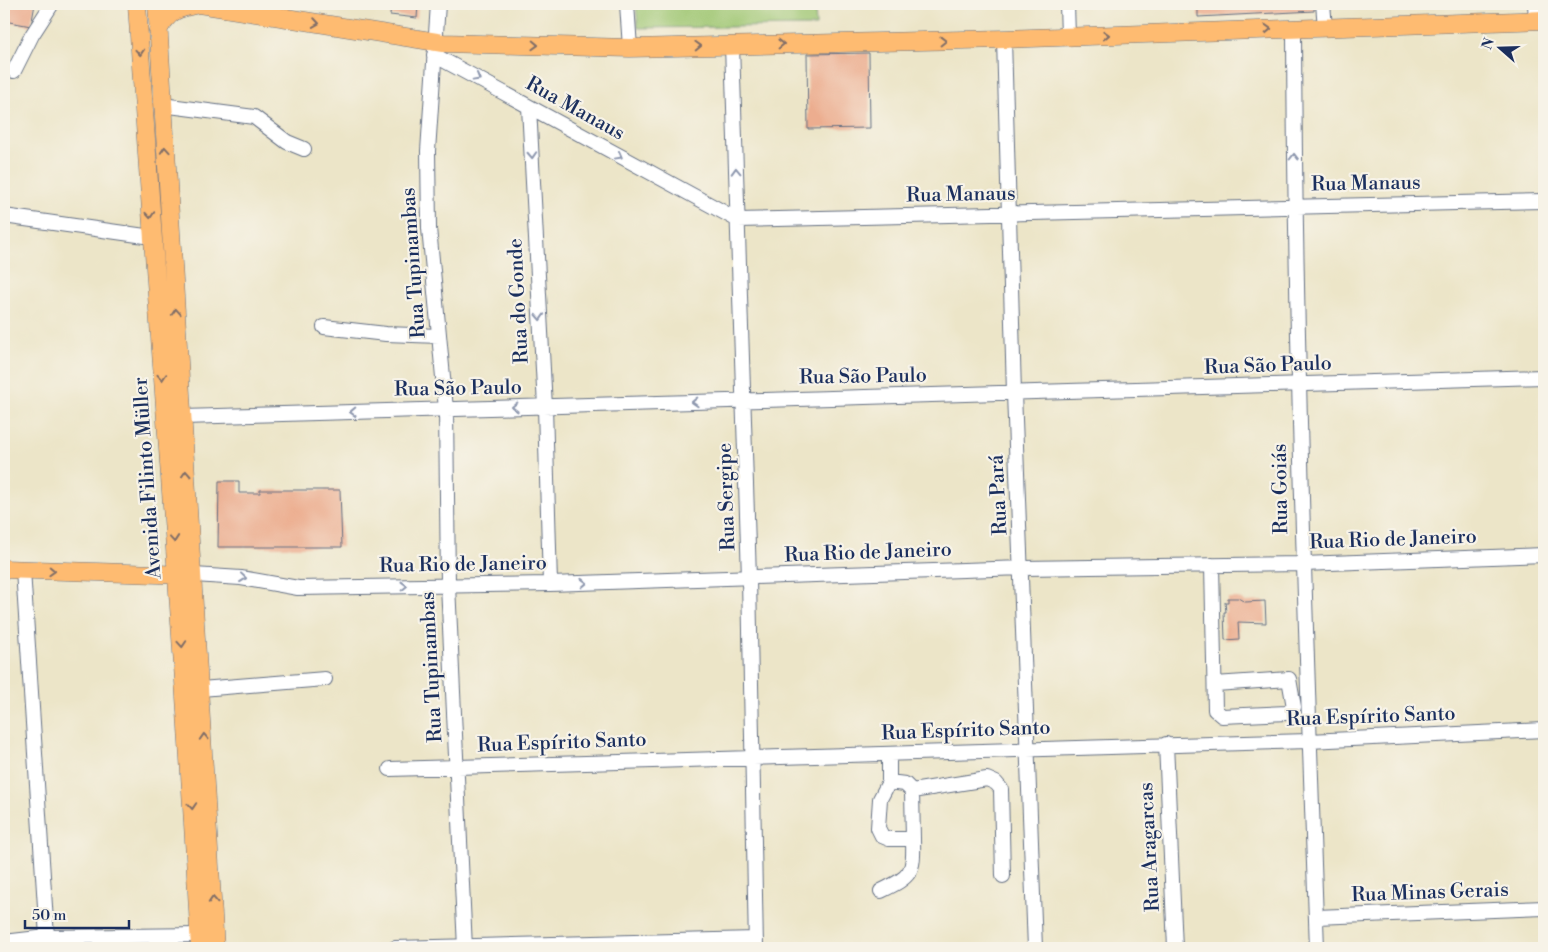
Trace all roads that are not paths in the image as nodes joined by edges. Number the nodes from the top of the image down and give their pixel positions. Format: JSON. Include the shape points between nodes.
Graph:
{"nodes":[{"id":1,"x":52,"y":4,"type":"edge"},
{"id":2,"x":137,"y":4,"type":"edge"},
{"id":3,"x":157,"y":4,"type":"edge"},
{"id":4,"x":199,"y":4,"type":"edge"},
{"id":5,"x":438,"y":4,"type":"edge"},
{"id":6,"x":627,"y":4,"type":"edge"},
{"id":7,"x":1067,"y":4,"type":"edge"},
{"id":8,"x":1323,"y":4,"type":"edge"},
{"id":9,"x":1538,"y":15,"type":"edge"},
{"id":10,"x":1325,"y":27,"type":"junction"},
{"id":11,"x":1294,"y":28,"type":"junction"},
{"id":12,"x":158,"y":30,"type":"junction"},
{"id":13,"x":1068,"y":36,"type":"junction"},
{"id":14,"x":1004,"y":40,"type":"junction"},
{"id":15,"x":732,"y":45,"type":"junction"},
{"id":16,"x":434,"y":48,"type":"junction"},
{"id":17,"x":630,"y":48,"type":"junction"},
{"id":18,"x":14,"y":71,"type":"dead end"},
{"id":19,"x":162,"y":105,"type":"junction"},
{"id":20,"x":529,"y":106,"type":"junction"},
{"id":21,"x":304,"y":148,"type":"dead end"},
{"id":22,"x":1544,"y":201,"type":"edge"},
{"id":23,"x":1295,"y":206,"type":"junction"},
{"id":24,"x":1010,"y":215,"type":"junction"},
{"id":25,"x":4,"y":216,"type":"edge"},
{"id":26,"x":738,"y":220,"type":"junction"},
{"id":27,"x":152,"y":237,"type":"junction"},
{"id":28,"x":324,"y":327,"type":"dead end"},
{"id":29,"x":439,"y":336,"type":"junction"},
{"id":30,"x":1544,"y":377,"type":"edge"},
{"id":31,"x":1299,"y":385,"type":"junction"},
{"id":32,"x":1014,"y":393,"type":"junction"},
{"id":33,"x":744,"y":400,"type":"junction"},
{"id":34,"x":545,"y":407,"type":"junction"},
{"id":35,"x":446,"y":409,"type":"junction"},
{"id":36,"x":183,"y":417,"type":"junction"},
{"id":37,"x":1544,"y":555,"type":"edge"},
{"id":38,"x":1303,"y":564,"type":"junction"},
{"id":39,"x":1212,"y":565,"type":"junction"},
{"id":40,"x":1022,"y":568,"type":"junction"},
{"id":41,"x":4,"y":569,"type":"edge"},
{"id":42,"x":23,"y":570,"type":"junction"},
{"id":43,"x":186,"y":575,"type":"junction"},
{"id":44,"x":750,"y":578,"type":"junction"},
{"id":45,"x":550,"y":584,"type":"junction"},
{"id":46,"x":448,"y":585,"type":"junction"},
{"id":47,"x":325,"y":679,"type":"dead end"},
{"id":48,"x":1215,"y":684,"type":"junction"},
{"id":49,"x":201,"y":689,"type":"junction"},
{"id":50,"x":1544,"y":730,"type":"edge"},
{"id":51,"x":1309,"y":741,"type":"junction"},
{"id":52,"x":1166,"y":744,"type":"junction"},
{"id":53,"x":1029,"y":749,"type":"junction"},
{"id":54,"x":889,"y":754,"type":"junction"},
{"id":55,"x":754,"y":758,"type":"junction"},
{"id":56,"x":457,"y":766,"type":"junction"},
{"id":57,"x":390,"y":769,"type":"dead end"},
{"id":58,"x":888,"y":782,"type":"junction"},
{"id":59,"x":912,"y":791,"type":"junction"},
{"id":60,"x":913,"y":839,"type":"junction"},
{"id":61,"x":1003,"y":876,"type":"dead end"},
{"id":62,"x":881,"y":891,"type":"dead end"},
{"id":63,"x":1544,"y":908,"type":"edge"},
{"id":64,"x":1316,"y":917,"type":"junction"},
{"id":65,"x":46,"y":937,"type":"junction"},
{"id":66,"x":4,"y":942,"type":"edge"},
{"id":67,"x":200,"y":942,"type":"edge"},
{"id":68,"x":756,"y":944,"type":"edge"},
{"id":69,"x":215,"y":948,"type":"edge"},
{"id":70,"x":395,"y":948,"type":"edge"},
{"id":71,"x":465,"y":948,"type":"edge"},
{"id":72,"x":1036,"y":948,"type":"edge"},
{"id":73,"x":1175,"y":948,"type":"edge"},
{"id":74,"x":1317,"y":948,"type":"edge"}],
"edges":[{"from":1,"to":18,"type":"street"},
{"from":2,"to":27,"type":"main road","name":"Avenida Filinto Müller","one_way":true},
{"from":3,"to":12,"type":"main road","name":"Avenida Filinto Müller"},
{"from":4,"to":12,"type":"main road","via":[[168,14]]},
{"from":4,"to":16,"type":"main road","one_way":true},
{"from":5,"to":16,"type":"street","name":"Rua Tupinambas"},
{"from":6,"to":17,"type":"street"},
{"from":7,"to":13,"type":"street"},
{"from":8,"to":10,"type":"street"},
{"from":9,"to":10,"type":"main road"},
{"from":10,"to":11,"type":"main road"},
{"from":13,"to":11,"type":"main road","one_way":true},
{"from":23,"to":11,"type":"street","name":"Rua Goiás","one_way":true},
{"from":12,"to":19,"type":"main road","name":"Avenida Filinto Müller"},
{"from":13,"to":14,"type":"main road"},
{"from":15,"to":14,"type":"main road","one_way":true},
{"from":14,"to":24,"type":"street","name":"Rua Pará"},
{"from":17,"to":15,"type":"main road","one_way":true},
{"from":26,"to":15,"type":"street","name":"Rua Sergipe","one_way":true},
{"from":16,"to":17,"type":"main road","one_way":true},
{"from":16,"to":20,"type":"street","name":"Rua Manaus","one_way":true},
{"from":16,"to":29,"type":"street","name":"Rua Tupinambas","via":[[428,151],[429,228]]},
{"from":19,"to":21,"type":"street","via":[[254,118],[268,125],[287,142]]},
{"from":36,"to":19,"type":"main road","name":"Avenida Filinto Müller","one_way":true},
{"from":20,"to":26,"type":"street","name":"Rua Manaus","one_way":true},
{"from":20,"to":34,"type":"street","name":"Rua do Gonde","one_way":true},
{"from":22,"to":23,"type":"street","name":"Rua Manaus"},
{"from":23,"to":24,"type":"street","name":"Rua Manaus"},
{"from":23,"to":31,"type":"street","name":"Rua Goiás"},
{"from":24,"to":26,"type":"street","name":"Rua Manaus"},
{"from":24,"to":32,"type":"street","name":"Rua Pará"},
{"from":25,"to":27,"type":"street"},
{"from":26,"to":33,"type":"street","name":"Rua Sergipe"},
{"from":27,"to":43,"type":"main road","name":"Avenida Filinto Müller","one_way":true},
{"from":28,"to":29,"type":"street"},
{"from":29,"to":35,"type":"street","name":"Rua Tupinambas"},
{"from":30,"to":31,"type":"street","name":"Rua São Paulo"},
{"from":31,"to":32,"type":"street","name":"Rua São Paulo"},
{"from":31,"to":38,"type":"street","name":"Rua Goiás"},
{"from":32,"to":33,"type":"street","name":"Rua São Paulo"},
{"from":32,"to":40,"type":"street","name":"Rua Pará"},
{"from":33,"to":34,"type":"street","name":"Rua São Paulo","one_way":true},
{"from":33,"to":44,"type":"street","name":"Rua Sergipe"},
{"from":34,"to":35,"type":"street","name":"Rua São Paulo","one_way":true},
{"from":34,"to":45,"type":"street","name":"Rua do Gonde"},
{"from":35,"to":36,"type":"street","name":"Rua São Paulo","one_way":true},
{"from":35,"to":46,"type":"street","name":"Rua Tupinambas"},
{"from":43,"to":36,"type":"main road","name":"Avenida Filinto Müller","one_way":true},
{"from":37,"to":38,"type":"street","name":"Rua Rio de Janeiro"},
{"from":38,"to":39,"type":"street","name":"Rua Rio de Janeiro"},
{"from":38,"to":51,"type":"street","name":"Rua Goiás"},
{"from":39,"to":40,"type":"street","name":"Rua Rio de Janeiro"},
{"from":39,"to":48,"type":"street"},
{"from":40,"to":44,"type":"street","name":"Rua Rio de Janeiro"},
{"from":40,"to":53,"type":"street","name":"Rua Pará"},
{"from":41,"to":42,"type":"main road"},
{"from":42,"to":43,"type":"main road","one_way":true},
{"from":42,"to":65,"type":"street"},
{"from":43,"to":46,"type":"street","name":"Rua Rio de Janeiro","one_way":true,"via":[[241,578],[298,588]]},
{"from":43,"to":49,"type":"main road","name":"Avenida Filinto Müller"},
{"from":43,"to":67,"type":"main road","name":"Avenida Filinto Müller","one_way":true,"via":[[179,595]]},
{"from":45,"to":44,"type":"street","name":"Rua Rio de Janeiro","one_way":true},
{"from":44,"to":55,"type":"street","name":"Rua Sergipe"},
{"from":45,"to":46,"type":"street","name":"Rua Rio de Janeiro"},
{"from":46,"to":56,"type":"street","name":"Rua Tupinambas"},
{"from":47,"to":49,"type":"street"},
{"from":48,"to":48,"type":"street","via":[[1289,679],[1294,707],[1288,714],[1222,716],[1215,710]]},
{"from":69,"to":49,"type":"main road","name":"Avenida Filinto Müller","one_way":true},
{"from":50,"to":51,"type":"street","name":"Rua Espírito Santo"},
{"from":51,"to":52,"type":"street","name":"Rua Espírito Santo"},
{"from":51,"to":64,"type":"street","name":"Rua Goiás"},
{"from":52,"to":53,"type":"street","name":"Rua Espírito Santo"},
{"from":52,"to":73,"type":"street","name":"Rua Aragarcas"},
{"from":53,"to":54,"type":"street","name":"Rua Espírito Santo"},
{"from":53,"to":72,"type":"street","name":"Rua Pará"},
{"from":54,"to":55,"type":"street","name":"Rua Espírito Santo"},
{"from":54,"to":58,"type":"street"},
{"from":55,"to":56,"type":"street","name":"Rua Espírito Santo"},
{"from":55,"to":68,"type":"street","name":"Rua Sergipe"},
{"from":56,"to":57,"type":"street","name":"Rua Espírito Santo"},
{"from":56,"to":71,"type":"street","name":"Rua Tupinambas"},
{"from":58,"to":59,"type":"street","via":[[905,784]]},
{"from":58,"to":60,"type":"street","via":[[880,800],[878,828],[882,836]]},
{"from":59,"to":60,"type":"street"},
{"from":59,"to":61,"type":"street","via":[[987,779],[996,783],[1001,789]]},
{"from":60,"to":62,"type":"street","via":[[914,864],[910,874]]},
{"from":63,"to":64,"type":"street","name":"Rua Minas Gerais"},
{"from":64,"to":74,"type":"street","name":"Rua Goiás"},
{"from":65,"to":66,"type":"street"},
{"from":65,"to":67,"type":"street"},
{"from":68,"to":71,"type":"street"},
{"from":70,"to":71,"type":"street"}]}
